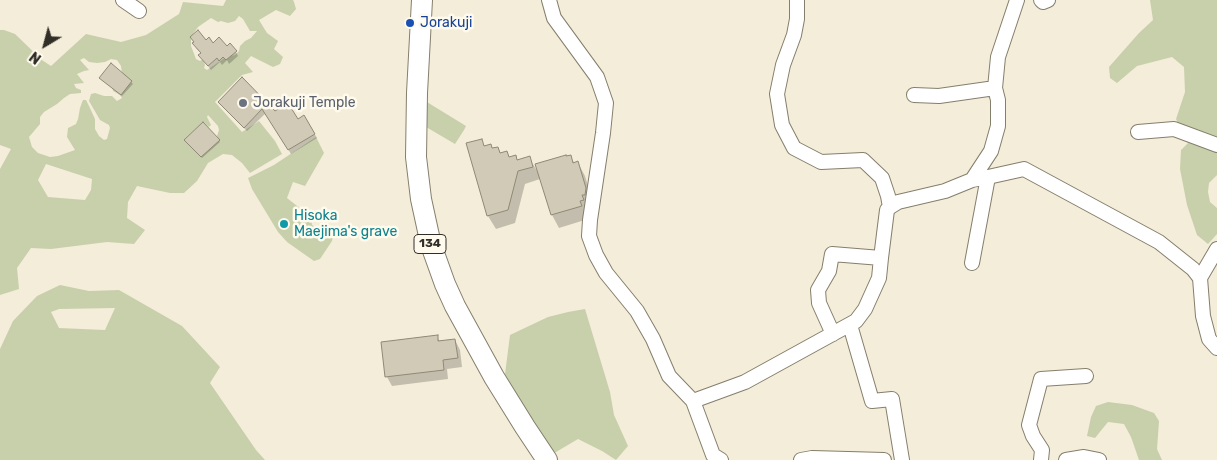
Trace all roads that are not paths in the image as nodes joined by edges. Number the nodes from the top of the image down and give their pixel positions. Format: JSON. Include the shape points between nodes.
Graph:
{"nodes":[{"id":1,"x":123,"y":0,"type":"edge"},
{"id":2,"x":422,"y":0,"type":"edge"},
{"id":3,"x":549,"y":0,"type":"edge"},
{"id":4,"x":797,"y":0,"type":"edge"},
{"id":5,"x":1017,"y":0,"type":"edge"},
{"id":6,"x":1041,"y":0,"type":"edge"},
{"id":7,"x":1048,"y":0,"type":"edge"},
{"id":8,"x":139,"y":11,"type":"dead end"},
{"id":9,"x":995,"y":88,"type":"junction"},
{"id":10,"x":914,"y":96,"type":"dead end"},
{"id":11,"x":1138,"y":132,"type":"dead end"},
{"id":12,"x":1217,"y":145,"type":"edge"},
{"id":13,"x":988,"y":177,"type":"junction"},
{"id":14,"x":972,"y":180,"type":"junction"},
{"id":15,"x":890,"y":207,"type":"junction"},
{"id":16,"x":1217,"y":249,"type":"edge"},
{"id":17,"x":881,"y":258,"type":"junction"},
{"id":18,"x":972,"y":263,"type":"dead end"},
{"id":19,"x":1213,"y":263,"type":"edge"},
{"id":20,"x":1200,"y":278,"type":"junction"},
{"id":21,"x":850,"y":325,"type":"junction"},
{"id":22,"x":832,"y":334,"type":"junction"},
{"id":23,"x":1217,"y":348,"type":"edge"},
{"id":24,"x":1086,"y":376,"type":"dead end"},
{"id":25,"x":693,"y":401,"type":"junction"},
{"id":26,"x":715,"y":458,"type":"edge"},
{"id":27,"x":547,"y":460,"type":"edge"},
{"id":28,"x":801,"y":460,"type":"edge"},
{"id":29,"x":884,"y":460,"type":"edge"},
{"id":30,"x":902,"y":460,"type":"edge"},
{"id":31,"x":1041,"y":460,"type":"edge"},
{"id":32,"x":1066,"y":460,"type":"edge"},
{"id":33,"x":1099,"y":460,"type":"edge"}],
"edges":[{"from":1,"to":8,"type":"street"},
{"from":2,"to":27,"type":"highway","number":"134","via":[[416,157],[431,245],[459,314],[494,377]]},
{"from":3,"to":25,"type":"street","via":[[554,18],[597,78],[606,103],[589,236],[606,273],[637,311],[653,339],[669,376]]},
{"from":4,"to":15,"type":"street","via":[[794,35],[777,94],[782,125],[794,148],[821,162],[863,160],[882,178]]},
{"from":5,"to":9,"type":"street","via":[[998,56]]},
{"from":6,"to":7,"type":"street"},
{"from":9,"to":10,"type":"street"},
{"from":9,"to":14,"type":"street","via":[[998,126],[991,151]]},
{"from":11,"to":12,"type":"street","via":[[1174,129]]},
{"from":13,"to":14,"type":"street"},
{"from":13,"to":18,"type":"street"},
{"from":13,"to":20,"type":"street","via":[[1024,169],[1160,242],[1193,268]]},
{"from":14,"to":15,"type":"street"},
{"from":15,"to":17,"type":"street"},
{"from":16,"to":19,"type":"street"},
{"from":17,"to":21,"type":"street","via":[[880,278],[865,309]]},
{"from":17,"to":22,"type":"street","via":[[832,254],[829,271],[818,290],[819,303]]},
{"from":19,"to":20,"type":"street"},
{"from":20,"to":23,"type":"street","via":[[1203,316],[1209,339]]},
{"from":21,"to":22,"type":"street"},
{"from":21,"to":30,"type":"street","via":[[872,401],[892,399]]},
{"from":22,"to":25,"type":"street","via":[[745,382]]},
{"from":24,"to":31,"type":"street","via":[[1041,379],[1029,424],[1042,450]]},
{"from":25,"to":26,"type":"street"},
{"from":28,"to":29,"type":"street"},
{"from":32,"to":33,"type":"street","via":[[1084,457]]}]}
